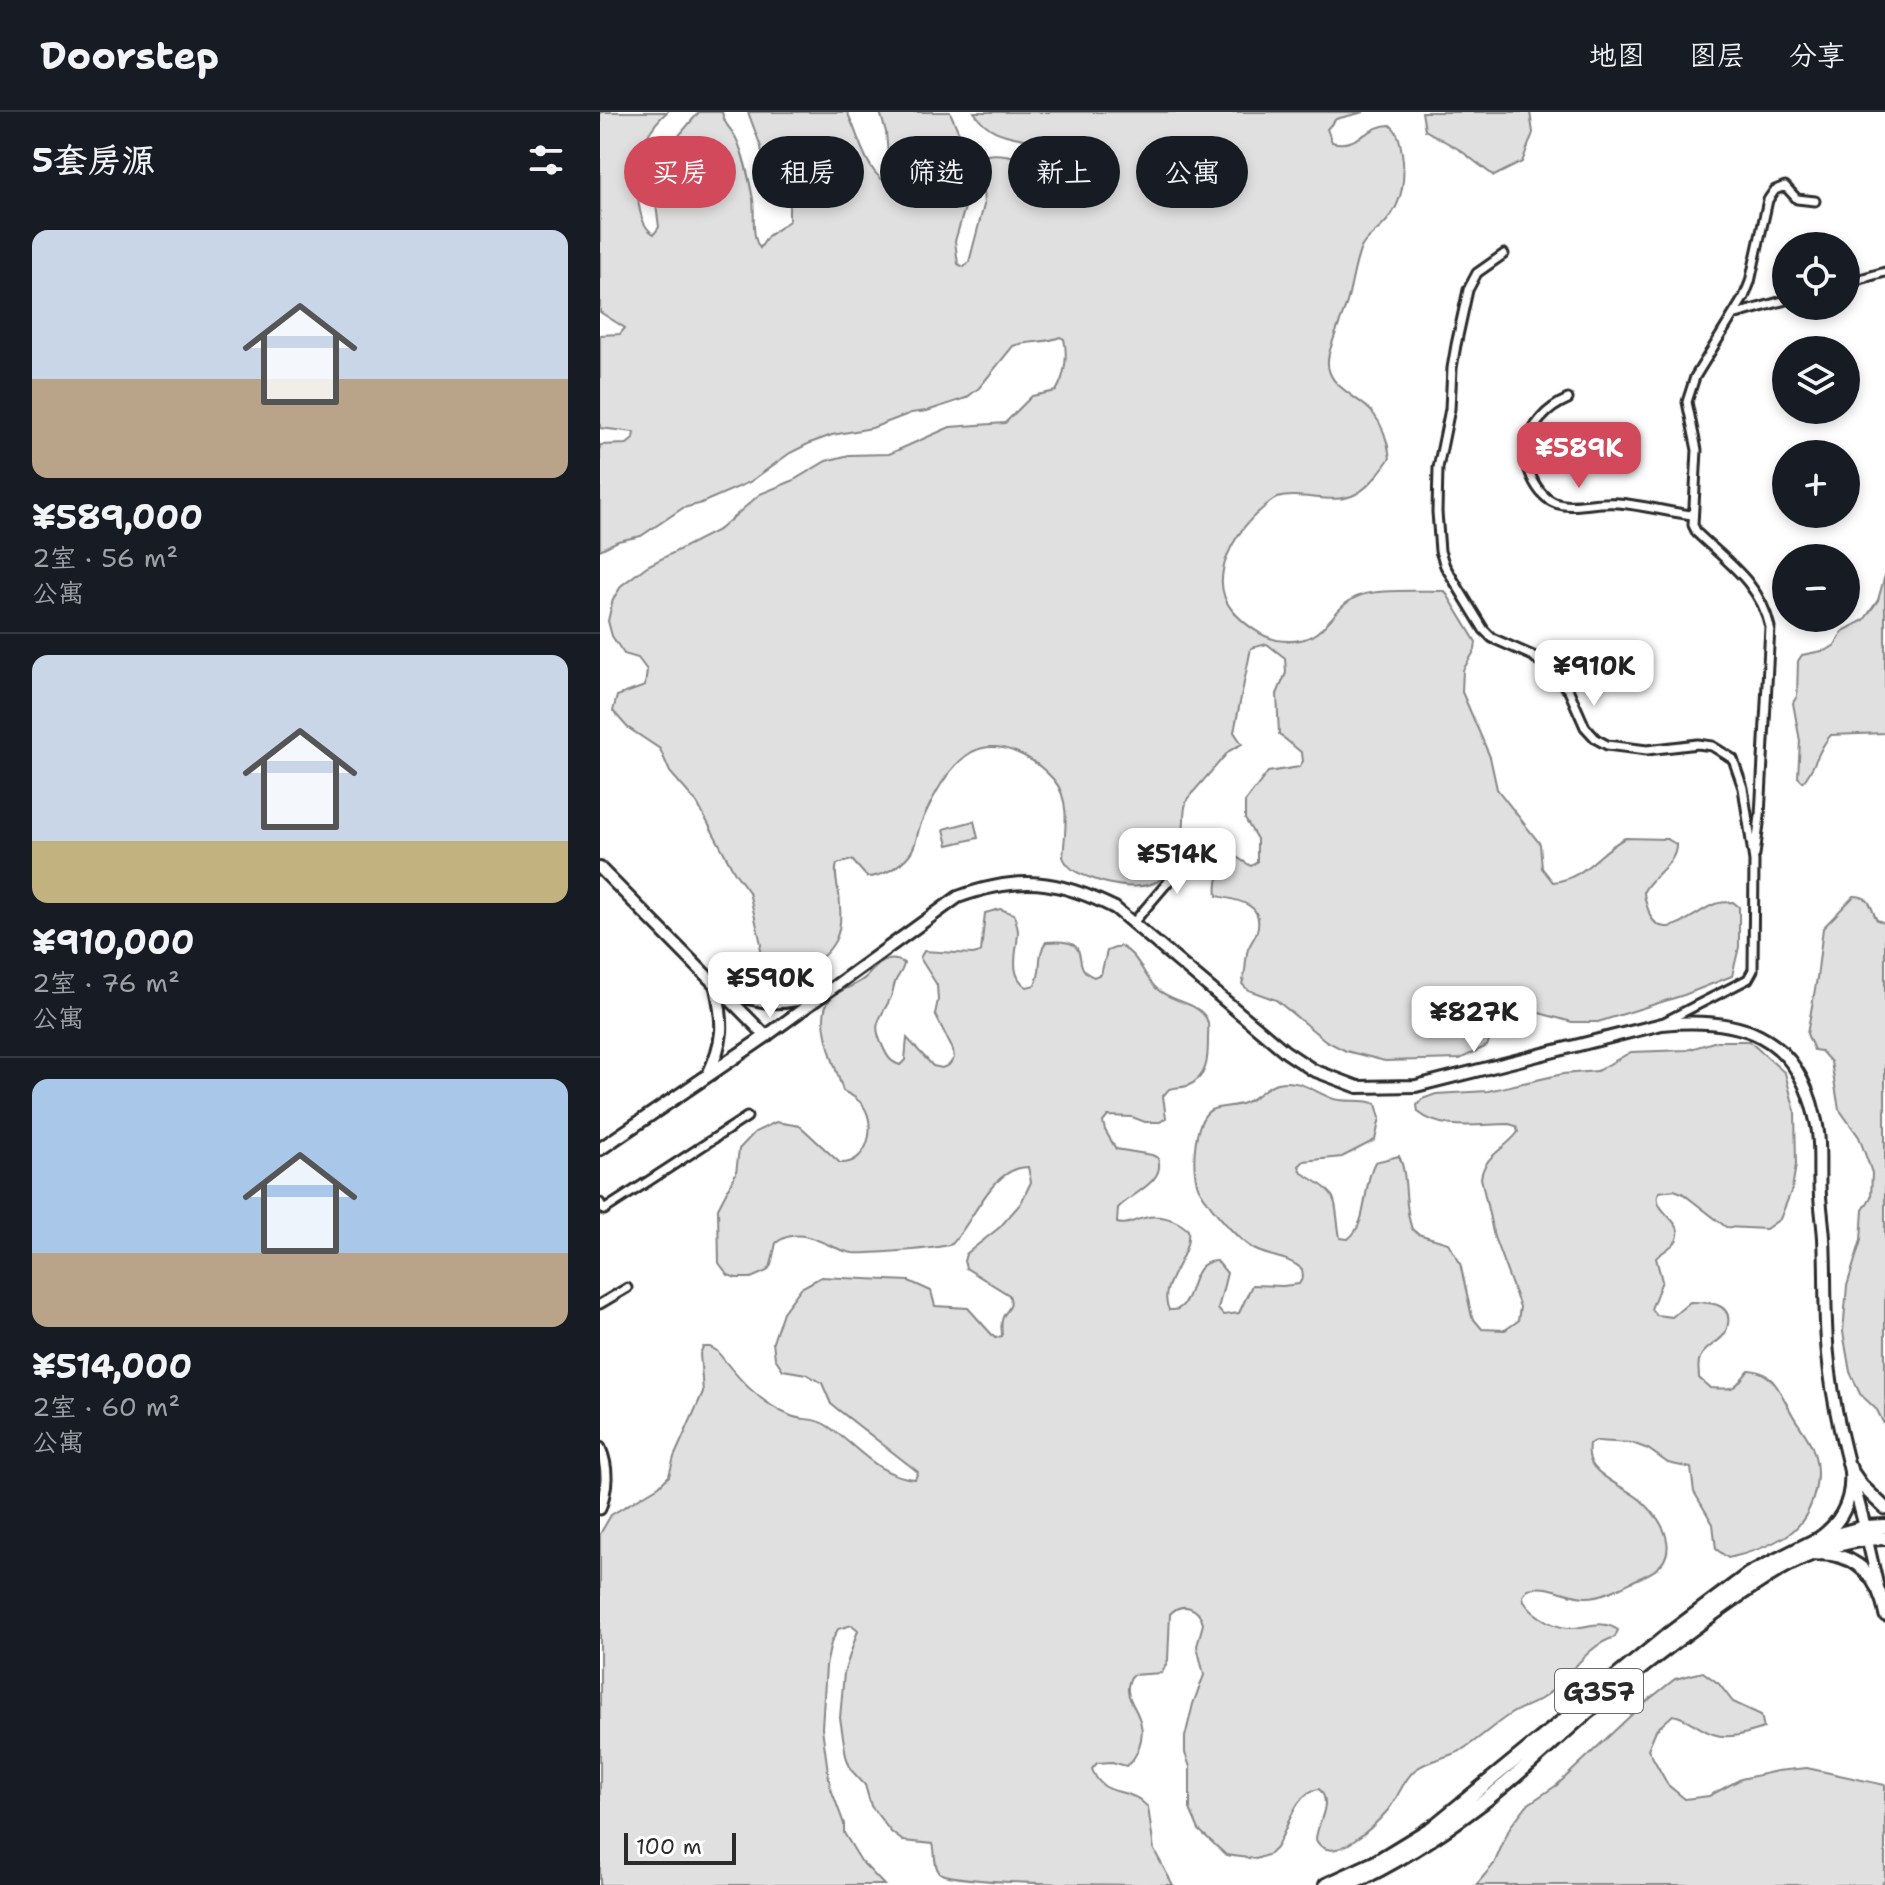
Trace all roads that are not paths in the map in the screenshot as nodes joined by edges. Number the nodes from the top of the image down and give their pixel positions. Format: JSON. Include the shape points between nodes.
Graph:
{"nodes":[{"id":1,"x":1815,"y":201,"type":"dead end"},
{"id":2,"x":1504,"y":254,"type":"dead end"},
{"id":3,"x":1885,"y":272,"type":"edge"},
{"id":4,"x":1860,"y":279,"type":"edge"},
{"id":5,"x":1772,"y":304,"type":"edge"},
{"id":6,"x":1733,"y":315,"type":"junction"},
{"id":7,"x":1568,"y":399,"type":"dead end"},
{"id":8,"x":1692,"y":515,"type":"junction"},
{"id":9,"x":1197,"y":848,"type":"dead end"},
{"id":10,"x":1754,"y":861,"type":"junction"},
{"id":11,"x":600,"y":868,"type":"edge"},
{"id":12,"x":1133,"y":923,"type":"junction"},
{"id":13,"x":716,"y":985,"type":"junction"},
{"id":14,"x":827,"y":992,"type":"junction"},
{"id":15,"x":1662,"y":1024,"type":"junction"},
{"id":16,"x":766,"y":1036,"type":"junction"},
{"id":17,"x":708,"y":1075,"type":"junction"},
{"id":18,"x":747,"y":1117,"type":"dead end"},
{"id":19,"x":600,"y":1149,"type":"edge"},
{"id":20,"x":601,"y":1209,"type":"edge"},
{"id":21,"x":627,"y":1288,"type":"dead end"},
{"id":22,"x":600,"y":1304,"type":"edge"},
{"id":23,"x":600,"y":1448,"type":"edge"},
{"id":24,"x":1850,"y":1467,"type":"junction"},
{"id":25,"x":1885,"y":1508,"type":"edge"},
{"id":26,"x":600,"y":1509,"type":"edge"},
{"id":27,"x":1885,"y":1526,"type":"edge"},
{"id":28,"x":1866,"y":1533,"type":"junction"},
{"id":29,"x":1885,"y":1538,"type":"edge"},
{"id":30,"x":1814,"y":1541,"type":"junction"},
{"id":31,"x":1801,"y":1557,"type":"junction"},
{"id":32,"x":1885,"y":1579,"type":"edge"},
{"id":33,"x":1882,"y":1600,"type":"junction"},
{"id":34,"x":1885,"y":1616,"type":"edge"},
{"id":35,"x":1326,"y":1885,"type":"edge"},
{"id":36,"x":1348,"y":1885,"type":"edge"}],
"edges":[{"from":1,"to":6,"type":"street","via":[[1797,199],[1788,186],[1775,190],[1768,200],[1750,282]]},
{"from":2,"to":10,"type":"street","via":[[1477,273],[1468,290],[1456,345],[1438,468],[1437,512],[1445,566],[1484,630],[1533,656],[1558,679],[1596,739],[1628,749],[1712,746],[1733,759]]},
{"from":3,"to":4,"type":"street"},
{"from":5,"to":6,"type":"street"},
{"from":6,"to":8,"type":"street","via":[[1695,377],[1687,402],[1698,466]]},
{"from":7,"to":8,"type":"street","via":[[1550,407],[1539,420],[1524,457],[1545,499],[1555,505],[1617,503]]},
{"from":8,"to":10,"type":"street","via":[[1697,533],[1752,585],[1767,610]]},
{"from":9,"to":12,"type":"street"},
{"from":10,"to":15,"type":"street","via":[[1755,956],[1748,979]]},
{"from":11,"to":13,"type":"main road"},
{"from":12,"to":14,"type":"main road","via":[[1082,891],[1059,885],[991,885],[958,897]]},
{"from":12,"to":15,"type":"main road","via":[[1286,1052],[1313,1070],[1358,1087],[1416,1086]]},
{"from":13,"to":14,"type":"main road","via":[[778,1004]]},
{"from":13,"to":16,"type":"main road"},
{"from":13,"to":17,"type":"main road","via":[[721,1048]]},
{"from":14,"to":16,"type":"main road"},
{"from":15,"to":24,"type":"main road","via":[[1728,1023],[1750,1032],[1789,1059],[1805,1085],[1819,1146],[1827,1353]]},
{"from":16,"to":17,"type":"main road"},
{"from":17,"to":19,"type":"main road"},
{"from":18,"to":20,"type":"street"},
{"from":21,"to":22,"type":"street"},
{"from":23,"to":26,"type":"street","via":[[607,1472]]},
{"from":24,"to":25,"type":"main road"},
{"from":24,"to":28,"type":"main road"},
{"from":24,"to":30,"type":"main road","via":[[1851,1490],[1844,1511]]},
{"from":27,"to":28,"type":"highway","number":"G357"},
{"from":28,"to":29,"type":"highway","number":"G357"},
{"from":28,"to":30,"type":"highway","number":"G357"},
{"from":28,"to":31,"type":"highway","number":"G357"},
{"from":28,"to":33,"type":"street"},
{"from":30,"to":35,"type":"highway","number":"G357","via":[[1749,1574],[1715,1599],[1433,1827]]},
{"from":31,"to":33,"type":"main road","via":[[1832,1554],[1854,1562],[1872,1578]]},
{"from":31,"to":36,"type":"highway","number":"G357","via":[[1756,1582],[1675,1641],[1473,1809],[1379,1871]]},
{"from":32,"to":33,"type":"main road"},
{"from":33,"to":34,"type":"street"}]}
